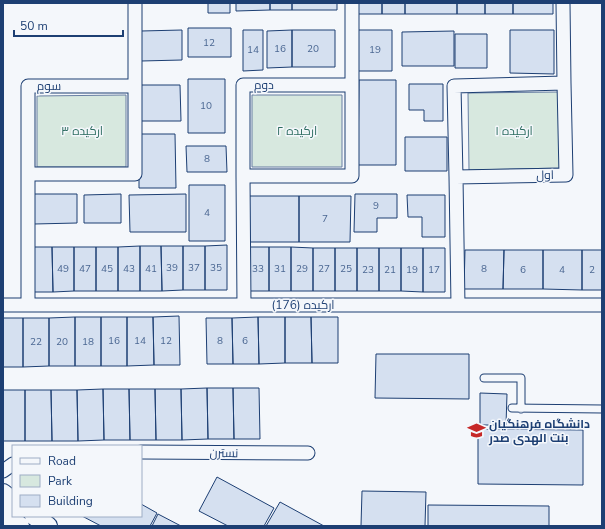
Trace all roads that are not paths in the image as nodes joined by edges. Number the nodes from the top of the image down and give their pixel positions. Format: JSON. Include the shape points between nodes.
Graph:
{"nodes":[{"id":1,"x":135,"y":3,"type":"edge"},
{"id":2,"x":352,"y":3,"type":"edge"},
{"id":3,"x":563,"y":3,"type":"edge"},
{"id":4,"x":564,"y":83,"type":"junction"},
{"id":5,"x":352,"y":84,"type":"junction"},
{"id":6,"x":135,"y":86,"type":"junction"},
{"id":7,"x":28,"y":174,"type":"junction"},
{"id":8,"x":243,"y":176,"type":"junction"},
{"id":9,"x":456,"y":177,"type":"junction"},
{"id":10,"x":3,"y":305,"type":"edge"},
{"id":11,"x":28,"y":305,"type":"junction"},
{"id":12,"x":244,"y":305,"type":"junction"},
{"id":13,"x":458,"y":305,"type":"junction"},
{"id":14,"x":602,"y":305,"type":"edge"},
{"id":15,"x":484,"y":378,"type":"dead end"},
{"id":16,"x":512,"y":408,"type":"dead end"},
{"id":17,"x":521,"y":409,"type":"junction"},
{"id":18,"x":602,"y":409,"type":"edge"},
{"id":19,"x":142,"y":452,"type":"edge"},
{"id":20,"x":308,"y":453,"type":"dead end"},
{"id":21,"x":12,"y":465,"type":"edge"},
{"id":22,"x":3,"y":471,"type":"edge"},
{"id":23,"x":3,"y":494,"type":"edge"},
{"id":24,"x":12,"y":500,"type":"edge"},
{"id":25,"x":3,"y":513,"type":"edge"},
{"id":26,"x":35,"y":517,"type":"edge"},
{"id":27,"x":20,"y":526,"type":"edge"},
{"id":28,"x":48,"y":526,"type":"edge"}],
"edges":[{"from":1,"to":6,"type":"street"},
{"from":2,"to":5,"type":"street"},
{"from":3,"to":4,"type":"street","name":"اول"},
{"from":4,"to":9,"type":"street","via":[[454,86]]},
{"from":4,"to":9,"type":"street","name":"اول","via":[[566,175]]},
{"from":5,"to":8,"type":"street","name":"دوم","via":[[243,85]]},
{"from":5,"to":8,"type":"street","via":[[352,176]]},
{"from":6,"to":7,"type":"street","via":[[135,174]]},
{"from":6,"to":7,"type":"street","name":"سوم","via":[[28,86]]},
{"from":7,"to":11,"type":"street","name":"سوم"},
{"from":8,"to":12,"type":"street","name":"دوم"},
{"from":9,"to":13,"type":"street"},
{"from":10,"to":11,"type":"street","name":"ارکیده (176)"},
{"from":11,"to":12,"type":"street","name":"ارکیده (176)"},
{"from":12,"to":13,"type":"street","name":"ارکیده (176)"},
{"from":13,"to":14,"type":"street","name":"ارکیده (176)"},
{"from":15,"to":17,"type":"lane","via":[[522,378]]},
{"from":16,"to":17,"type":"lane"},
{"from":17,"to":18,"type":"lane"},
{"from":19,"to":20,"type":"street","name":"نسترن"},
{"from":21,"to":22,"type":"street"},
{"from":23,"to":24,"type":"main road"},
{"from":25,"to":27,"type":"main road"},
{"from":26,"to":28,"type":"main road"}]}
